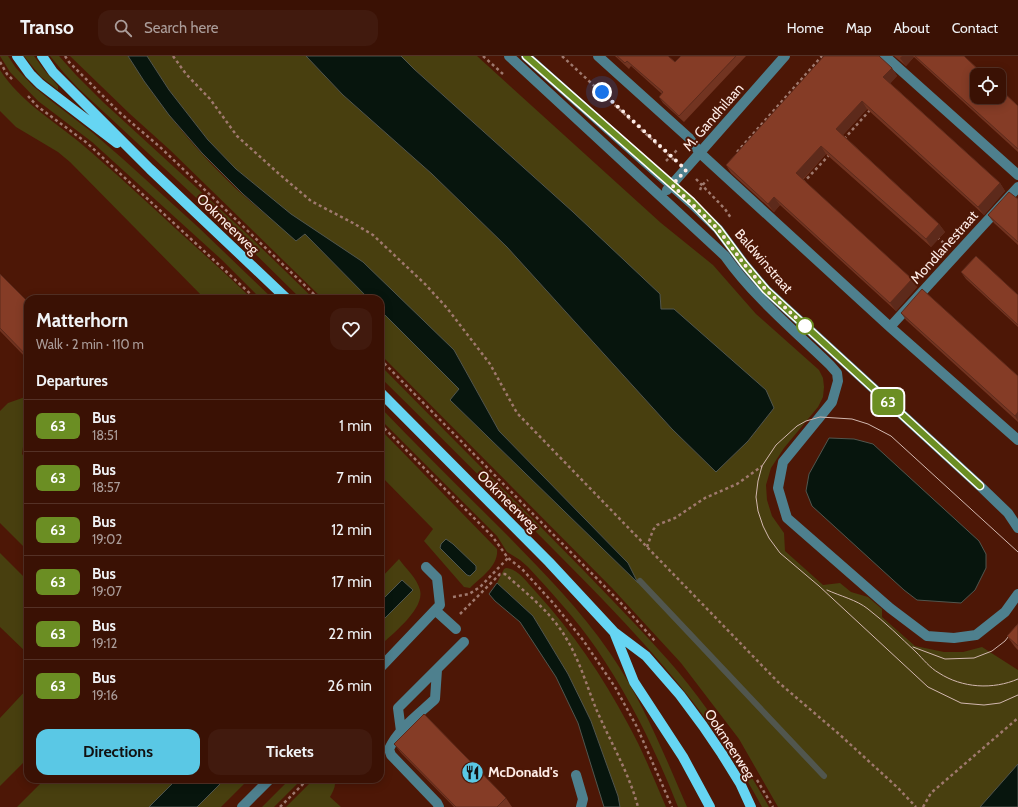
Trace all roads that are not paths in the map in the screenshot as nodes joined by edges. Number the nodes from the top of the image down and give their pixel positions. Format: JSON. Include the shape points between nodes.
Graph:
{"nodes":[{"id":1,"x":17,"y":56,"type":"edge"},
{"id":2,"x":42,"y":56,"type":"edge"},
{"id":3,"x":509,"y":56,"type":"edge"},
{"id":4,"x":526,"y":56,"type":"edge"},
{"id":5,"x":598,"y":56,"type":"edge"},
{"id":6,"x":785,"y":56,"type":"edge"},
{"id":7,"x":885,"y":56,"type":"edge"},
{"id":8,"x":700,"y":152,"type":"junction"},
{"id":9,"x":150,"y":169,"type":"junction"},
{"id":10,"x":1018,"y":175,"type":"edge"},
{"id":11,"x":672,"y":185,"type":"junction"},
{"id":12,"x":1018,"y":187,"type":"edge"},
{"id":13,"x":661,"y":196,"type":"junction"},
{"id":14,"x":283,"y":295,"type":"edge"},
{"id":15,"x":890,"y":327,"type":"junction"},
{"id":16,"x":384,"y":396,"type":"edge"},
{"id":17,"x":1018,"y":440,"type":"edge"},
{"id":18,"x":1018,"y":528,"type":"edge"},
{"id":19,"x":426,"y":567,"type":"dead end"},
{"id":20,"x":1018,"y":594,"type":"edge"},
{"id":21,"x":435,"y":610,"type":"junction"},
{"id":22,"x":456,"y":628,"type":"dead end"},
{"id":23,"x":614,"y":632,"type":"junction"},
{"id":24,"x":464,"y":642,"type":"dead end"},
{"id":25,"x":384,"y":664,"type":"edge"},
{"id":26,"x":436,"y":670,"type":"junction"},
{"id":27,"x":401,"y":731,"type":"junction"},
{"id":28,"x":576,"y":775,"type":"dead end"},
{"id":29,"x":266,"y":783,"type":"edge"},
{"id":30,"x":242,"y":807,"type":"edge"},
{"id":31,"x":439,"y":807,"type":"edge"},
{"id":32,"x":581,"y":807,"type":"edge"},
{"id":33,"x":710,"y":807,"type":"edge"},
{"id":34,"x":751,"y":807,"type":"edge"}],
"edges":[{"from":1,"to":9,"type":"main road","name":"Ookmeerweg","via":[[40,84]]},
{"from":2,"to":9,"type":"main road","name":"Ookmeerweg","via":[[53,72]]},
{"from":3,"to":13,"type":"street","name":"Baldwinstraat"},
{"from":4,"to":11,"type":"street","name":"Baldwinstraat"},
{"from":5,"to":8,"type":"street","via":[[689,138]]},
{"from":6,"to":8,"type":"street","name":"M. Gandhilaan"},
{"from":7,"to":10,"type":"street"},
{"from":8,"to":11,"type":"street","name":"M. Gandhilaan"},
{"from":8,"to":15,"type":"street"},
{"from":9,"to":14,"type":"main road","name":"Ookmeerweg"},
{"from":11,"to":13,"type":"street","name":"M. Gandhilaan"},
{"from":11,"to":18,"type":"street","name":"Baldwinstraat","via":[[718,229],[766,290],[980,486],[1008,513]]},
{"from":12,"to":15,"type":"street","name":"Mondlanestraat"},
{"from":13,"to":20,"type":"street","name":"Baldwinstraat","via":[[725,256],[758,296],[837,373],[838,381],[832,402],[783,462],[778,488],[787,518],[926,636],[954,638],[976,635],[1005,612]]},
{"from":15,"to":17,"type":"street"},
{"from":16,"to":23,"type":"main road","name":"Ookmeerweg","via":[[549,562]]},
{"from":19,"to":21,"type":"street","via":[[437,578],[440,605]]},
{"from":21,"to":22,"type":"street"},
{"from":21,"to":25,"type":"street"},
{"from":23,"to":33,"type":"main road","name":"Ookmeerweg","via":[[634,682],[683,757]]},
{"from":23,"to":34,"type":"main road","name":"Ookmeerweg","via":[[646,656],[680,695],[722,754]]},
{"from":24,"to":26,"type":"street"},
{"from":26,"to":27,"type":"street","via":[[435,699]]},
{"from":26,"to":27,"type":"street","via":[[398,708]]},
{"from":27,"to":31,"type":"street","via":[[389,749],[391,755]]},
{"from":28,"to":32,"type":"street","via":[[583,799]]},
{"from":29,"to":30,"type":"street"}]}
